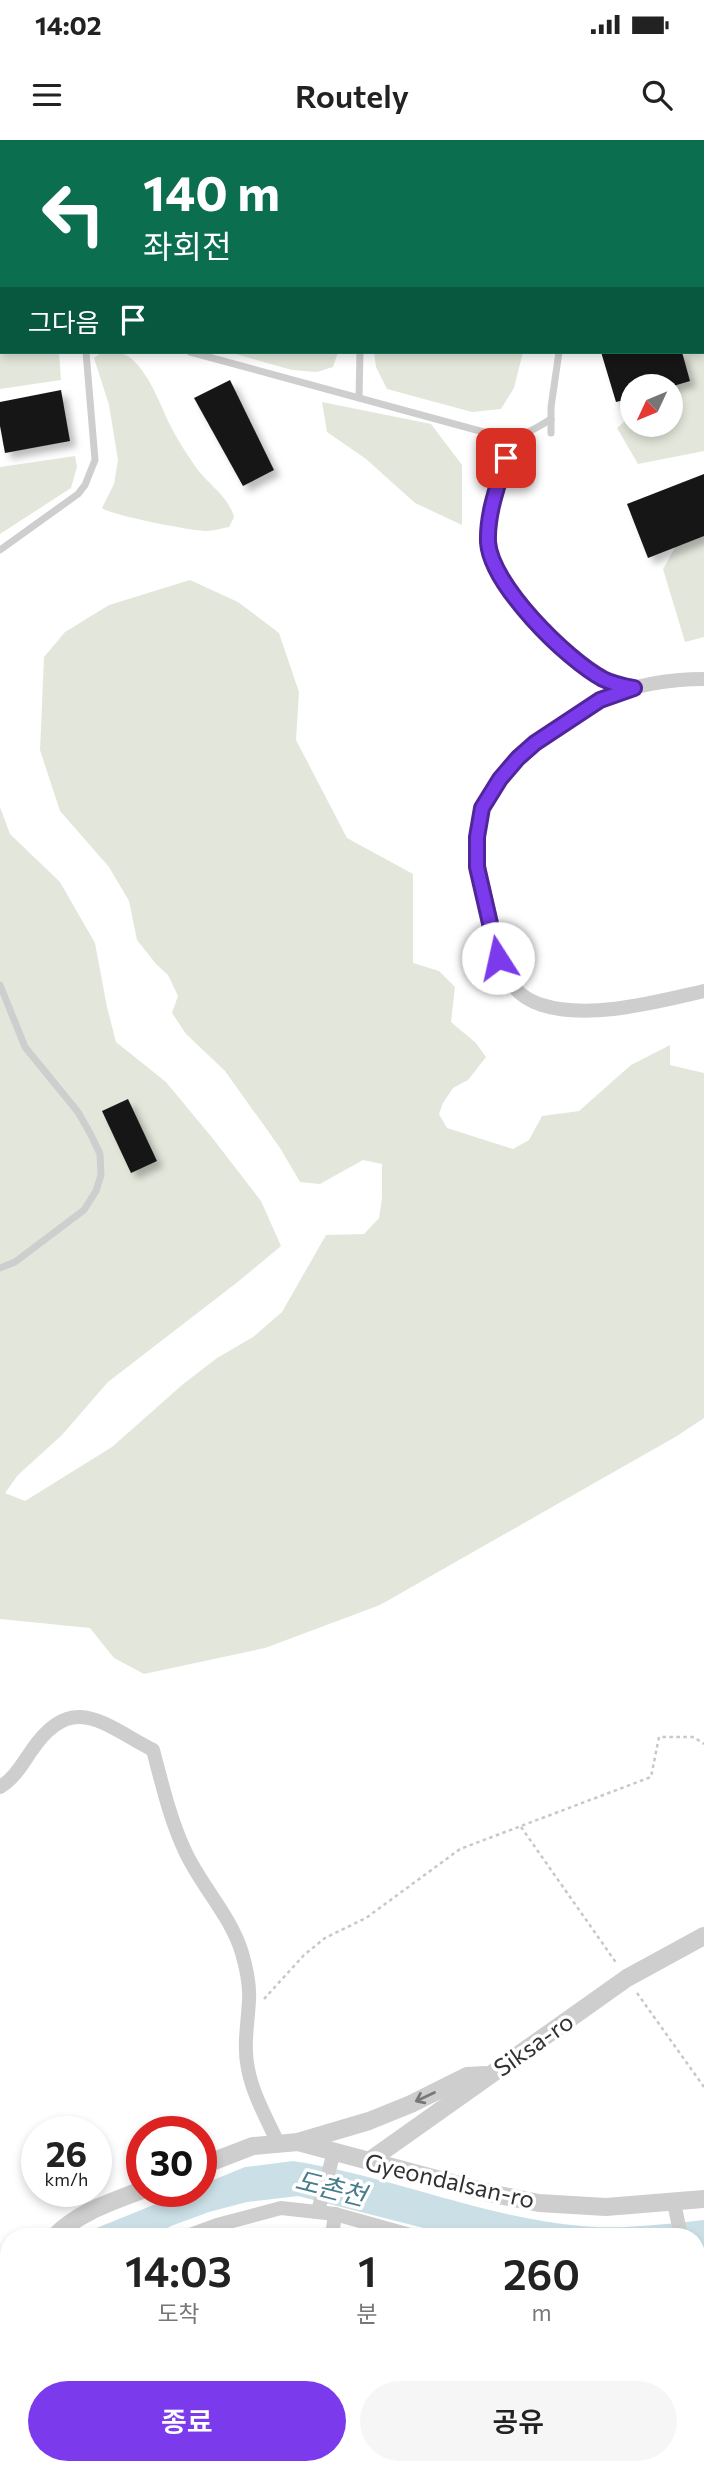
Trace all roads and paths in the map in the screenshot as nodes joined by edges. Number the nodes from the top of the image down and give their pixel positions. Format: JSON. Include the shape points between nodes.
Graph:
{"nodes":[{"id":1,"x":86,"y":354,"type":"edge"},
{"id":2,"x":197,"y":354,"type":"edge"},
{"id":3,"x":360,"y":354,"type":"edge"},
{"id":4,"x":559,"y":354,"type":"edge"},
{"id":5,"x":359,"y":398,"type":"junction"},
{"id":6,"x":551,"y":419,"type":"junction"},
{"id":7,"x":551,"y":433,"type":"dead end"},
{"id":8,"x":513,"y":436,"type":"junction"},
{"id":9,"x":0,"y":550,"type":"edge"},
{"id":10,"x":704,"y":679,"type":"edge"},
{"id":11,"x":634,"y":688,"type":"junction"},
{"id":12,"x":0,"y":985,"type":"edge"},
{"id":13,"x":704,"y":991,"type":"edge"},
{"id":14,"x":0,"y":1268,"type":"edge"},
{"id":15,"x":704,"y":1744,"type":"edge"},
{"id":16,"x":0,"y":1787,"type":"edge"},
{"id":17,"x":521,"y":1827,"type":"junction"},
{"id":18,"x":704,"y":1936,"type":"edge"},
{"id":19,"x":627,"y":1978,"type":"junction"},
{"id":20,"x":247,"y":2017,"type":"junction"},
{"id":21,"x":488,"y":2075,"type":"junction"},
{"id":22,"x":704,"y":2087,"type":"edge"},
{"id":23,"x":298,"y":2142,"type":"junction"},
{"id":24,"x":278,"y":2143,"type":"junction"},
{"id":25,"x":334,"y":2155,"type":"junction"},
{"id":26,"x":217,"y":2160,"type":"edge"},
{"id":27,"x":369,"y":2161,"type":"junction"},
{"id":28,"x":126,"y":2196,"type":"edge"},
{"id":29,"x":704,"y":2199,"type":"edge"},
{"id":30,"x":320,"y":2208,"type":"junction"},
{"id":31,"x":675,"y":2208,"type":"junction"},
{"id":32,"x":335,"y":2214,"type":"junction"},
{"id":33,"x":64,"y":2228,"type":"edge"},
{"id":34,"x":209,"y":2228,"type":"edge"},
{"id":35,"x":333,"y":2228,"type":"edge"},
{"id":36,"x":385,"y":2228,"type":"edge"},
{"id":37,"x":679,"y":2228,"type":"edge"}],
"edges":[{"from":1,"to":9,"type":"lane","via":[[95,460],[91,474],[78,494]]},
{"from":2,"to":5,"type":"lane"},
{"from":3,"to":5,"type":"lane"},
{"from":4,"to":6,"type":"lane"},
{"from":5,"to":8,"type":"lane","via":[[502,437]]},
{"from":6,"to":7,"type":"lane"},
{"from":6,"to":8,"type":"lane","via":[[534,431]]},
{"from":8,"to":11,"type":"lane","via":[[489,517],[491,557],[517,601],[582,666],[604,680]]},
{"from":10,"to":11,"type":"street"},
{"from":11,"to":13,"type":"street","via":[[600,700],[535,743],[500,779],[482,808],[477,867],[498,958],[506,979],[523,996],[542,1005],[579,1011]]},
{"from":12,"to":14,"type":"lane","via":[[25,1047],[90,1133],[100,1154],[101,1175],[84,1210],[15,1262]]},
{"from":15,"to":17,"type":"path","via":[[694,1737],[659,1737],[651,1777]]},
{"from":16,"to":20,"type":"street","via":[[11,1781],[36,1744],[61,1719],[88,1716],[153,1750],[185,1852],[233,1930],[241,1952],[250,1997]]},
{"from":17,"to":19,"type":"path"},
{"from":17,"to":20,"type":"path","via":[[460,1849],[366,1918],[325,1938]]},
{"from":18,"to":19,"type":"street","name":"Siksa-ro"},
{"from":19,"to":21,"type":"street","name":"Siksa-ro"},
{"from":19,"to":22,"type":"path"},
{"from":20,"to":24,"type":"street","via":[[247,2068]]},
{"from":21,"to":23,"type":"street","one_way":true,"via":[[467,2076],[369,2121]]},
{"from":21,"to":27,"type":"street","name":"Siksa-ro"},
{"from":23,"to":24,"type":"street","name":"Gyeondalsan-ro"},
{"from":23,"to":25,"type":"street","name":"Gyeondalsan-ro"},
{"from":24,"to":26,"type":"street","name":"Gyeondalsan-ro","via":[[253,2146]]},
{"from":25,"to":27,"type":"street","name":"Gyeondalsan-ro"},
{"from":25,"to":30,"type":"street"},
{"from":27,"to":31,"type":"street","name":"Gyeondalsan-ro","via":[[539,2203]]},
{"from":28,"to":33,"type":"street","via":[[88,2211]]},
{"from":29,"to":31,"type":"street","name":"Gyeondalsan-ro"},
{"from":30,"to":32,"type":"street"},
{"from":30,"to":34,"type":"street","via":[[281,2208]]},
{"from":31,"to":37,"type":"street"},
{"from":32,"to":35,"type":"street"},
{"from":32,"to":36,"type":"street"}]}
